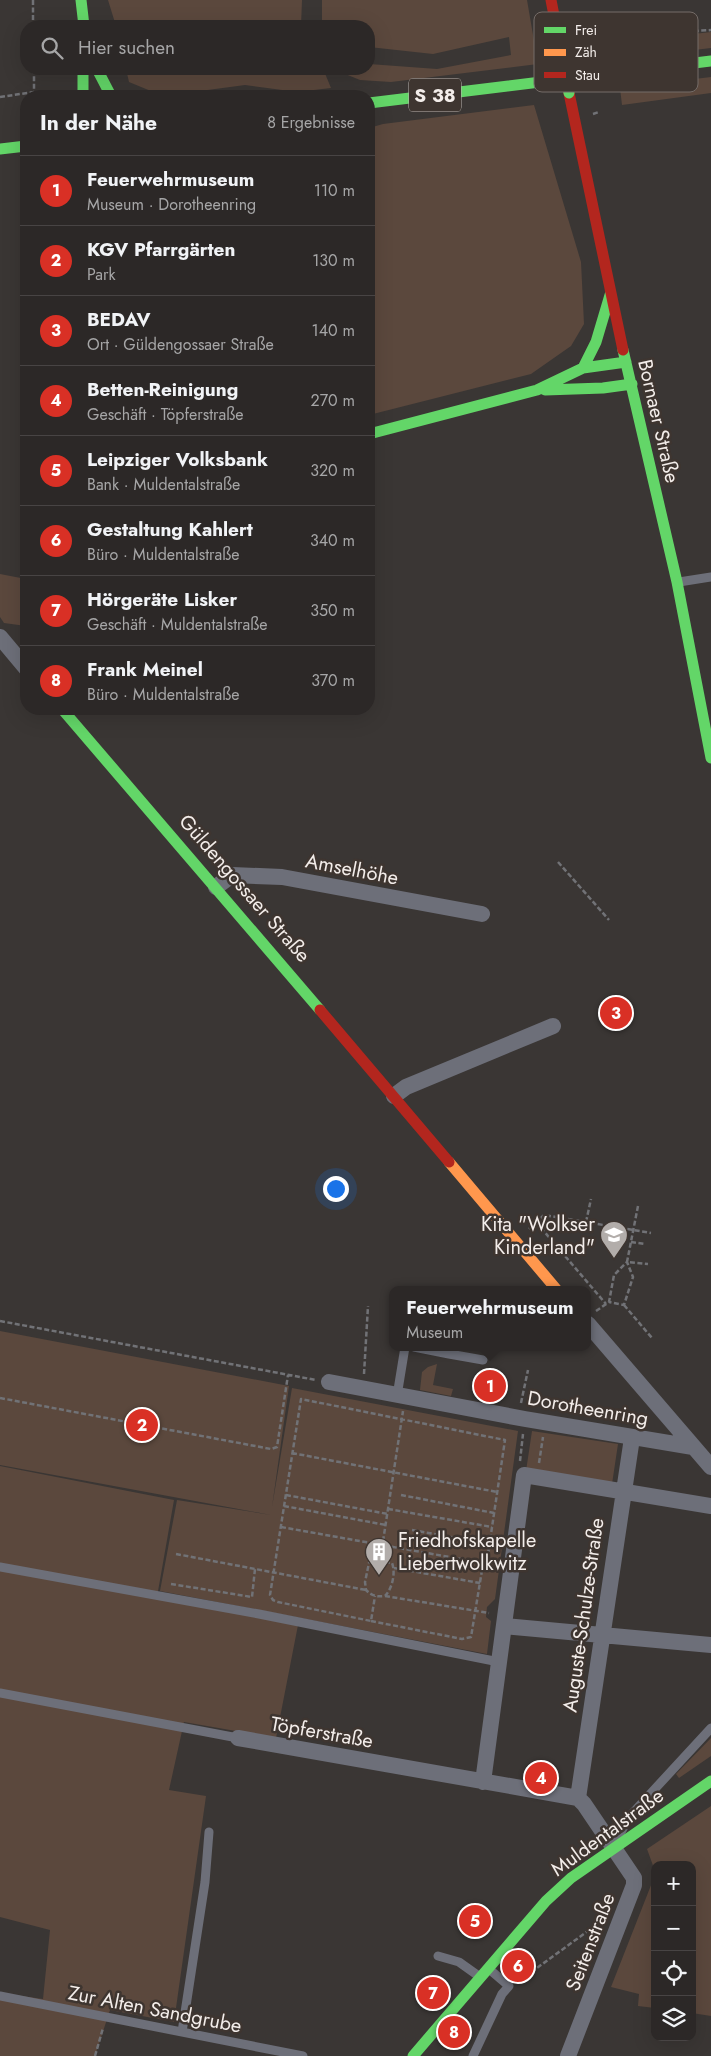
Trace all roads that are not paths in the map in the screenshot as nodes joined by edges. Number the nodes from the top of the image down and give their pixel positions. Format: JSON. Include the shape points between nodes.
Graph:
{"nodes":[{"id":1,"x":81,"y":0,"type":"edge"},
{"id":2,"x":83,"y":20,"type":"edge"},
{"id":3,"x":711,"y":61,"type":"edge"},
{"id":4,"x":698,"y":63,"type":"edge"},
{"id":5,"x":83,"y":75,"type":"edge"},
{"id":6,"x":99,"y":75,"type":"edge"},
{"id":7,"x":534,"y":83,"type":"edge"},
{"id":8,"x":83,"y":90,"type":"edge"},
{"id":9,"x":107,"y":90,"type":"edge"},
{"id":10,"x":570,"y":92,"type":"edge"},
{"id":11,"x":375,"y":102,"type":"edge"},
{"id":12,"x":20,"y":147,"type":"edge"},
{"id":13,"x":0,"y":149,"type":"edge"},
{"id":14,"x":610,"y":295,"type":"junction"},
{"id":15,"x":626,"y":362,"type":"junction"},
{"id":16,"x":583,"y":368,"type":"junction"},
{"id":17,"x":632,"y":384,"type":"junction"},
{"id":18,"x":537,"y":390,"type":"junction"},
{"id":19,"x":375,"y":432,"type":"edge"},
{"id":20,"x":711,"y":577,"type":"edge"},
{"id":21,"x":677,"y":582,"type":"junction"},
{"id":22,"x":0,"y":637,"type":"edge"},
{"id":23,"x":20,"y":661,"type":"edge"},
{"id":24,"x":72,"y":715,"type":"edge"},
{"id":25,"x":711,"y":758,"type":"edge"},
{"id":26,"x":216,"y":887,"type":"junction"},
{"id":27,"x":482,"y":914,"type":"dead end"},
{"id":28,"x":553,"y":1026,"type":"dead end"},
{"id":29,"x":394,"y":1096,"type":"junction"},
{"id":30,"x":554,"y":1286,"type":"edge"},
{"id":31,"x":591,"y":1318,"type":"edge"},
{"id":32,"x":405,"y":1351,"type":"edge"},
{"id":33,"x":450,"y":1351,"type":"edge"},
{"id":34,"x":483,"y":1360,"type":"dead end"},
{"id":35,"x":329,"y":1382,"type":"road end"},
{"id":36,"x":402,"y":1397,"type":"junction"},
{"id":37,"x":632,"y":1438,"type":"junction"},
{"id":38,"x":693,"y":1446,"type":"junction"},
{"id":39,"x":711,"y":1467,"type":"edge"},
{"id":40,"x":623,"y":1491,"type":"junction"},
{"id":41,"x":711,"y":1506,"type":"edge"},
{"id":42,"x":0,"y":1567,"type":"edge"},
{"id":43,"x":504,"y":1626,"type":"junction"},
{"id":44,"x":601,"y":1635,"type":"junction"},
{"id":45,"x":711,"y":1645,"type":"edge"},
{"id":46,"x":500,"y":1662,"type":"junction"},
{"id":47,"x":0,"y":1693,"type":"edge"},
{"id":48,"x":711,"y":1728,"type":"edge"},
{"id":49,"x":238,"y":1738,"type":"joint"},
{"id":50,"x":711,"y":1781,"type":"edge"},
{"id":51,"x":483,"y":1782,"type":"junction"},
{"id":52,"x":578,"y":1798,"type":"junction"},
{"id":53,"x":209,"y":1832,"type":"dead end"},
{"id":54,"x":613,"y":1847,"type":"junction"},
{"id":55,"x":438,"y":1956,"type":"dead end"},
{"id":56,"x":484,"y":1973,"type":"junction"},
{"id":57,"x":0,"y":1996,"type":"edge"},
{"id":58,"x":182,"y":2032,"type":"junction"},
{"id":59,"x":303,"y":2056,"type":"edge"},
{"id":60,"x":413,"y":2056,"type":"edge"},
{"id":61,"x":473,"y":2056,"type":"edge"},
{"id":62,"x":568,"y":2056,"type":"edge"}],
"edges":[{"from":1,"to":2,"type":"main road"},
{"from":3,"to":4,"type":"main road","number":"S 38"},
{"from":5,"to":8,"type":"main road"},
{"from":6,"to":9,"type":"main road"},
{"from":7,"to":11,"type":"main road","number":"S 38"},
{"from":10,"to":14,"type":"main road","name":"Bornaer Straße","bridge":true},
{"from":12,"to":13,"type":"main road"},
{"from":14,"to":15,"type":"main road","name":"Bornaer Straße"},
{"from":14,"to":16,"type":"main road","via":[[600,334]]},
{"from":15,"to":16,"type":"main road"},
{"from":15,"to":17,"type":"main road","name":"Bornaer Straße"},
{"from":16,"to":18,"type":"main road"},
{"from":17,"to":18,"type":"main road"},
{"from":17,"to":21,"type":"main road","name":"Bornaer Straße"},
{"from":18,"to":19,"type":"main road"},
{"from":20,"to":21,"type":"lane"},
{"from":21,"to":25,"type":"main road","name":"Bornaer Straße"},
{"from":22,"to":23,"type":"street"},
{"from":24,"to":26,"type":"main road","name":"Güldengossaer Straße"},
{"from":26,"to":27,"type":"street","name":"Amselhöhe","via":[[232,875],[282,877]]},
{"from":26,"to":29,"type":"main road","name":"Güldengossaer Straße"},
{"from":28,"to":29,"type":"street","via":[[406,1087]]},
{"from":29,"to":30,"type":"main road","name":"Güldengossaer Straße"},
{"from":31,"to":38,"type":"street"},
{"from":32,"to":36,"type":"lane"},
{"from":33,"to":34,"type":"lane"},
{"from":35,"to":36,"type":"street","name":"Dorotheenring"},
{"from":36,"to":37,"type":"street","name":"Dorotheenring"},
{"from":37,"to":38,"type":"street","name":"Dorotheenring"},
{"from":37,"to":40,"type":"street","name":"Auguste-Schulze-Straße"},
{"from":38,"to":39,"type":"street"},
{"from":40,"to":41,"type":"street"},
{"from":40,"to":43,"type":"street","via":[[530,1476]]},
{"from":40,"to":44,"type":"street","name":"Auguste-Schulze-Straße"},
{"from":42,"to":46,"type":"lane"},
{"from":43,"to":44,"type":"street"},
{"from":43,"to":46,"type":"street"},
{"from":44,"to":45,"type":"street"},
{"from":44,"to":52,"type":"street","name":"Auguste-Schulze-Straße"},
{"from":46,"to":51,"type":"street"},
{"from":47,"to":49,"type":"lane","name":"Töpferstraße"},
{"from":48,"to":54,"type":"lane","via":[[629,1817]]},
{"from":49,"to":51,"type":"street","name":"Töpferstraße"},
{"from":50,"to":54,"type":"main road","name":"Muldentalstraße"},
{"from":51,"to":52,"type":"street","name":"Töpferstraße"},
{"from":52,"to":54,"type":"street"},
{"from":53,"to":58,"type":"lane","via":[[205,1882]]},
{"from":54,"to":56,"type":"main road","name":"Muldentalstraße","via":[[558,1889]]},
{"from":54,"to":62,"type":"street","name":"Seitenstraße","via":[[634,1878],[634,1885]]},
{"from":55,"to":56,"type":"lane"},
{"from":56,"to":60,"type":"main road","name":"Muldentalstraße"},
{"from":56,"to":61,"type":"lane","via":[[508,1986]]},
{"from":57,"to":58,"type":"lane","name":"Zur Alten Sandgrube"},
{"from":58,"to":59,"type":"lane","name":"Zur Alten Sandgrube"}]}
